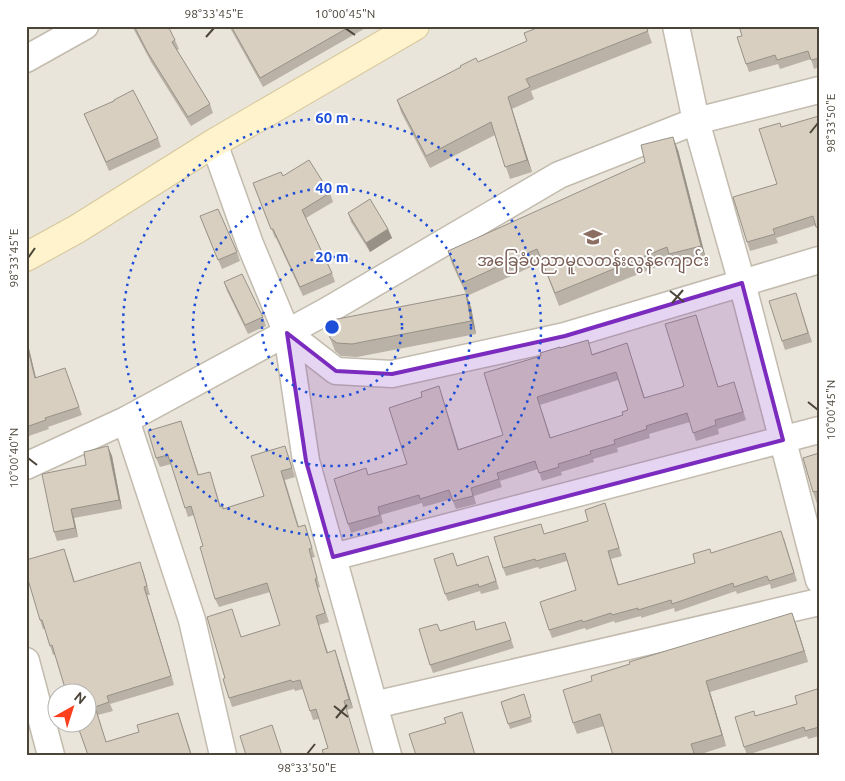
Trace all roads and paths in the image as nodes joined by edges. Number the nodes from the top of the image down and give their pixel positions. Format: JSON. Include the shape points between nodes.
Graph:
{"nodes":[{"id":1,"x":85,"y":26,"type":"edge"},
{"id":2,"x":416,"y":26,"type":"edge"},
{"id":3,"x":676,"y":26,"type":"edge"},
{"id":4,"x":26,"y":59,"type":"edge"},
{"id":5,"x":819,"y":90,"type":"edge"},
{"id":6,"x":696,"y":121,"type":"junction"},
{"id":7,"x":214,"y":143,"type":"junction"},
{"id":8,"x":26,"y":257,"type":"edge"},
{"id":9,"x":819,"y":260,"type":"edge"},
{"id":10,"x":742,"y":283,"type":"junction"},
{"id":11,"x":287,"y":333,"type":"junction"},
{"id":12,"x":126,"y":420,"type":"junction"},
{"id":13,"x":819,"y":430,"type":"edge"},
{"id":14,"x":783,"y":440,"type":"junction"},
{"id":15,"x":26,"y":466,"type":"edge"},
{"id":16,"x":333,"y":557,"type":"junction"},
{"id":17,"x":819,"y":580,"type":"edge"},
{"id":18,"x":819,"y":602,"type":"edge"},
{"id":19,"x":26,"y":661,"type":"edge"},
{"id":20,"x":374,"y":704,"type":"junction"},
{"id":21,"x":51,"y":755,"type":"edge"},
{"id":22,"x":223,"y":755,"type":"edge"},
{"id":23,"x":388,"y":755,"type":"edge"}],
"edges":[{"from":1,"to":4,"type":"street"},
{"from":2,"to":7,"type":"street"},
{"from":3,"to":6,"type":"street"},
{"from":5,"to":6,"type":"street"},
{"from":6,"to":10,"type":"street"},
{"from":6,"to":11,"type":"street","via":[[559,175]]},
{"from":7,"to":8,"type":"street","via":[[78,229]]},
{"from":7,"to":11,"type":"street","via":[[250,244]]},
{"from":9,"to":10,"type":"street"},
{"from":10,"to":11,"type":"street","via":[[565,336],[392,374],[336,371]]},
{"from":10,"to":14,"type":"street"},
{"from":11,"to":12,"type":"street"},
{"from":11,"to":16,"type":"street","via":[[306,461]]},
{"from":12,"to":15,"type":"street"},
{"from":12,"to":22,"type":"street","via":[[192,620]]},
{"from":13,"to":14,"type":"street"},
{"from":14,"to":16,"type":"street"},
{"from":14,"to":17,"type":"street"},
{"from":16,"to":20,"type":"street"},
{"from":18,"to":20,"type":"street"},
{"from":19,"to":21,"type":"street"},
{"from":20,"to":23,"type":"street"}]}
